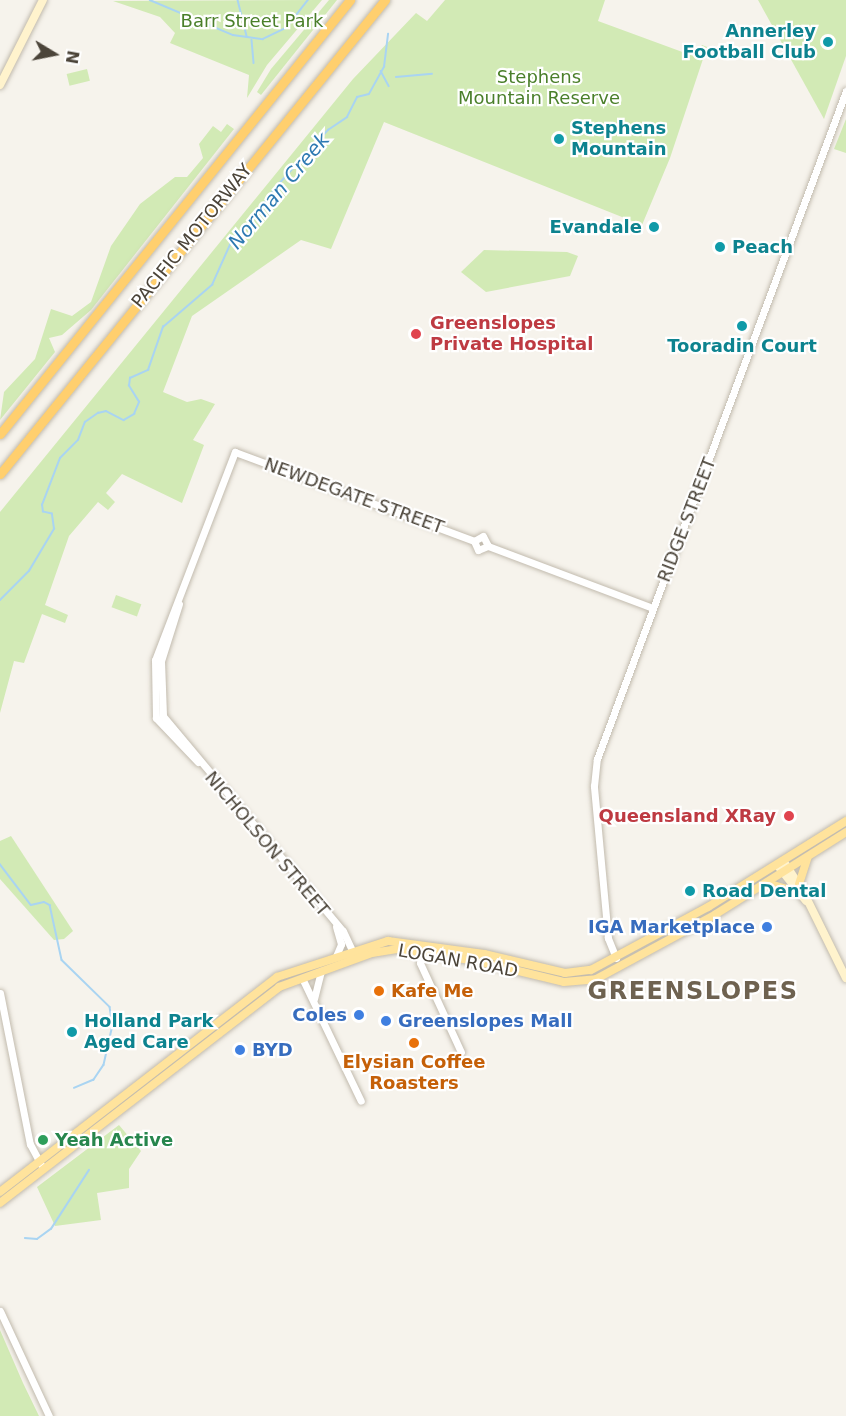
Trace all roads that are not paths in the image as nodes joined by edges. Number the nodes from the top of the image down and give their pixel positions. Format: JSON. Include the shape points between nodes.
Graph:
{"nodes":[{"id":1,"x":43,"y":0,"type":"edge"},
{"id":2,"x":350,"y":0,"type":"edge"},
{"id":3,"x":385,"y":0,"type":"edge"},
{"id":4,"x":0,"y":85,"type":"edge"},
{"id":5,"x":846,"y":91,"type":"edge"},
{"id":6,"x":0,"y":434,"type":"edge"},
{"id":7,"x":235,"y":452,"type":"joint"},
{"id":8,"x":0,"y":474,"type":"edge"},
{"id":9,"x":654,"y":608,"type":"junction"},
{"id":10,"x":846,"y":821,"type":"edge"},
{"id":11,"x":846,"y":832,"type":"edge"},
{"id":12,"x":808,"y":857,"type":"junction"},
{"id":13,"x":784,"y":868,"type":"junction"},
{"id":14,"x":767,"y":884,"type":"junction"},
{"id":15,"x":798,"y":888,"type":"junction"},
{"id":16,"x":336,"y":927,"type":"junction"},
{"id":17,"x":426,"y":949,"type":"junction"},
{"id":18,"x":353,"y":955,"type":"junction"},
{"id":19,"x":336,"y":956,"type":"junction"},
{"id":20,"x":616,"y":958,"type":"junction"},
{"id":21,"x":520,"y":962,"type":"junction"},
{"id":22,"x":627,"y":965,"type":"junction"},
{"id":23,"x":321,"y":971,"type":"junction"},
{"id":24,"x":518,"y":971,"type":"junction"},
{"id":25,"x":302,"y":978,"type":"junction"},
{"id":26,"x":846,"y":978,"type":"edge"},
{"id":27,"x":271,"y":979,"type":"junction"},
{"id":28,"x":0,"y":993,"type":"edge"},
{"id":29,"x":314,"y":1002,"type":"junction"},
{"id":30,"x":461,"y":1052,"type":"dead end"},
{"id":31,"x":361,"y":1101,"type":"dead end"},
{"id":32,"x":41,"y":1166,"type":"junction"},
{"id":33,"x":0,"y":1192,"type":"edge"},
{"id":34,"x":0,"y":1203,"type":"edge"},
{"id":35,"x":0,"y":1311,"type":"edge"},
{"id":36,"x":49,"y":1416,"type":"edge"}],
"edges":[{"from":1,"to":4,"type":"main road"},
{"from":2,"to":6,"type":"highway","name":"PACIFIC MOTORWAY"},
{"from":3,"to":8,"type":"highway","name":"PACIFIC MOTORWAY"},
{"from":5,"to":9,"type":"street","name":"RIDGE STREET"},
{"from":7,"to":9,"type":"street","name":"NEWDEGATE STREET","via":[[474,541],[478,550],[488,546]]},
{"from":7,"to":16,"type":"street","name":"NICHOLSON STREET","via":[[156,656],[154,712]]},
{"from":9,"to":20,"type":"street","name":"RIDGE STREET","via":[[594,773],[609,944]]},
{"from":10,"to":13,"type":"main road","name":"LOGAN ROAD"},
{"from":11,"to":12,"type":"main road","name":"LOGAN ROAD"},
{"from":12,"to":13,"type":"main road","name":"LOGAN ROAD"},
{"from":12,"to":15,"type":"main road"},
{"from":13,"to":14,"type":"main road","name":"LOGAN ROAD"},
{"from":13,"to":15,"type":"main road"},
{"from":13,"to":20,"type":"main road","name":"LOGAN ROAD"},
{"from":14,"to":15,"type":"main road"},
{"from":14,"to":22,"type":"main road","name":"LOGAN ROAD"},
{"from":15,"to":26,"type":"main road"},
{"from":16,"to":18,"type":"street","name":"NICHOLSON STREET","via":[[345,933]]},
{"from":16,"to":19,"type":"street","name":"NICHOLSON STREET","via":[[341,944]]},
{"from":17,"to":18,"type":"main road","name":"LOGAN ROAD"},
{"from":17,"to":21,"type":"main road","name":"LOGAN ROAD"},
{"from":17,"to":24,"type":"main road","name":"LOGAN ROAD"},
{"from":17,"to":30,"type":"street","via":[[420,963]]},
{"from":18,"to":19,"type":"main road","name":"LOGAN ROAD"},
{"from":18,"to":23,"type":"main road","name":"LOGAN ROAD"},
{"from":19,"to":27,"type":"main road","name":"LOGAN ROAD"},
{"from":20,"to":21,"type":"main road","name":"LOGAN ROAD","via":[[595,969],[575,973]]},
{"from":20,"to":22,"type":"main road"},
{"from":21,"to":24,"type":"main road"},
{"from":22,"to":24,"type":"main road","name":"LOGAN ROAD","via":[[581,983]]},
{"from":23,"to":25,"type":"main road","name":"LOGAN ROAD"},
{"from":23,"to":29,"type":"street","via":[[314,987]]},
{"from":25,"to":27,"type":"main road","via":[[295,975]]},
{"from":25,"to":29,"type":"street"},
{"from":25,"to":32,"type":"main road","name":"LOGAN ROAD","via":[[259,1000]]},
{"from":27,"to":32,"type":"main road","name":"LOGAN ROAD"},
{"from":28,"to":32,"type":"street","via":[[30,1144]]},
{"from":29,"to":31,"type":"street"},
{"from":32,"to":33,"type":"main road","name":"LOGAN ROAD"},
{"from":32,"to":34,"type":"main road","name":"LOGAN ROAD"},
{"from":35,"to":36,"type":"street"}]}
